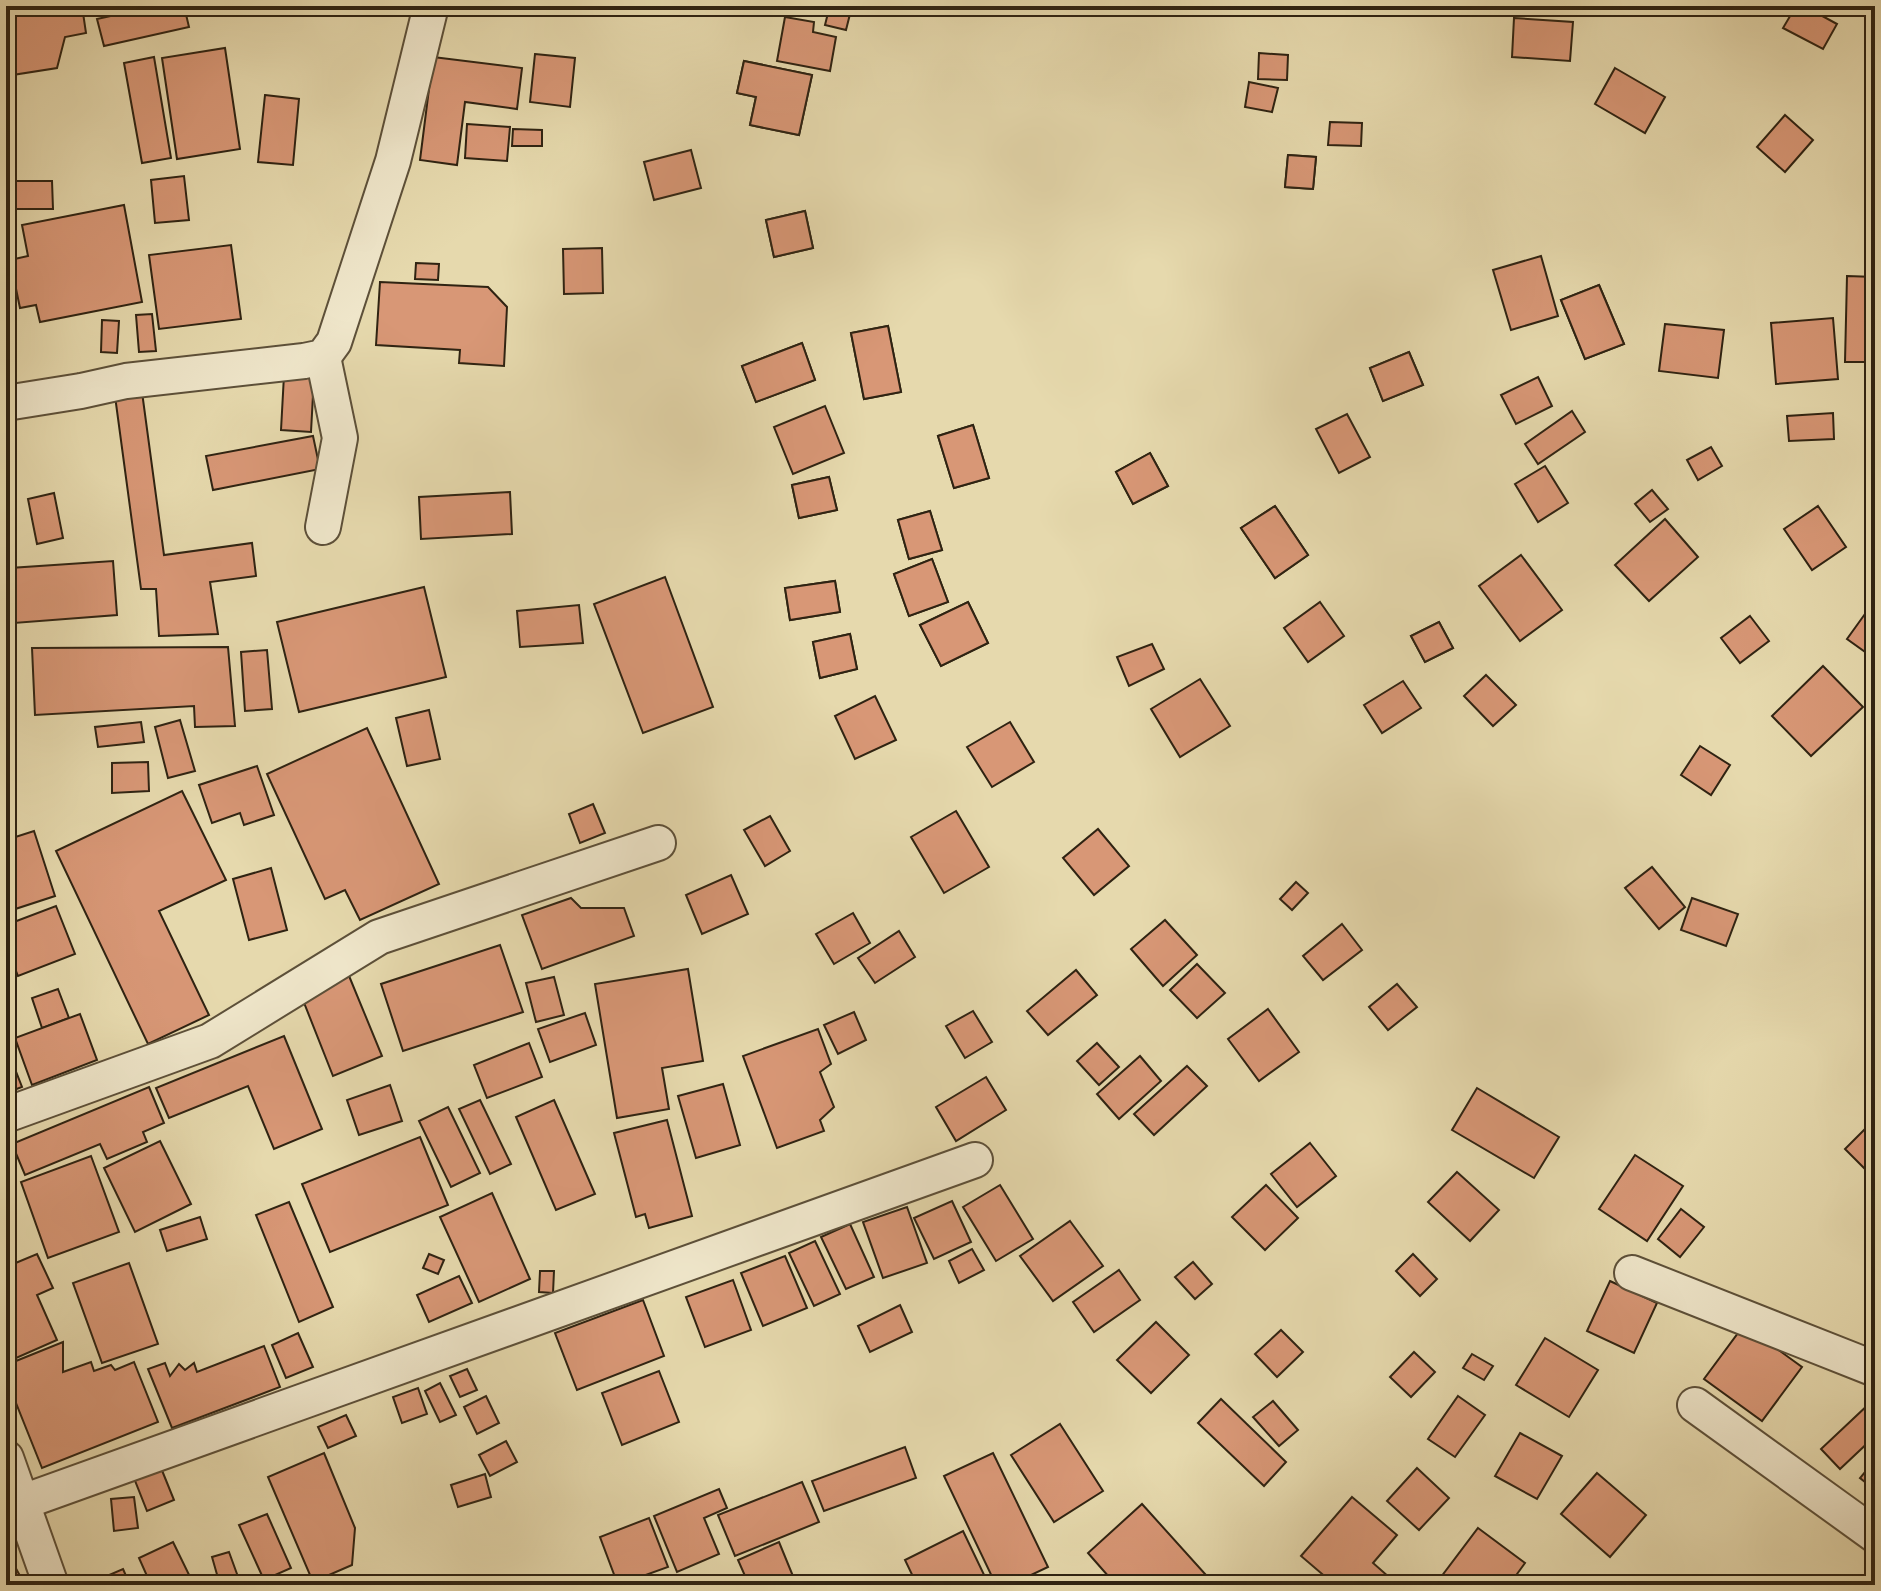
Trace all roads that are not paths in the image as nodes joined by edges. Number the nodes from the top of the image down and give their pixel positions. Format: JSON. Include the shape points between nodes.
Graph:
{"nodes":[{"id":1,"x":431,"y":6,"type":"edge"},
{"id":2,"x":323,"y":357,"type":"junction"},
{"id":3,"x":6,"y":403,"type":"edge"},
{"id":4,"x":323,"y":527,"type":"dead end"},
{"id":5,"x":658,"y":843,"type":"dead end"},
{"id":6,"x":6,"y":1115,"type":"edge"},
{"id":7,"x":975,"y":1160,"type":"dead end"},
{"id":8,"x":1632,"y":1273,"type":"dead end"},
{"id":9,"x":1875,"y":1369,"type":"edge"},
{"id":10,"x":1695,"y":1405,"type":"dead end"},
{"id":11,"x":6,"y":1458,"type":"edge"},
{"id":12,"x":14,"y":1505,"type":"edge"},
{"id":13,"x":1875,"y":1535,"type":"edge"},
{"id":14,"x":51,"y":1585,"type":"edge"}],
"edges":[{"from":1,"to":2,"type":"street","via":[[393,161],[334,342]]},
{"from":2,"to":3,"type":"street","via":[[126,381]]},
{"from":2,"to":4,"type":"street","via":[[340,438]]},
{"from":5,"to":6,"type":"street","via":[[379,937],[210,1041]]},
{"from":7,"to":12,"type":"street"},
{"from":8,"to":9,"type":"street"},
{"from":10,"to":13,"type":"street"},
{"from":11,"to":12,"type":"street"},
{"from":12,"to":14,"type":"street"}]}
